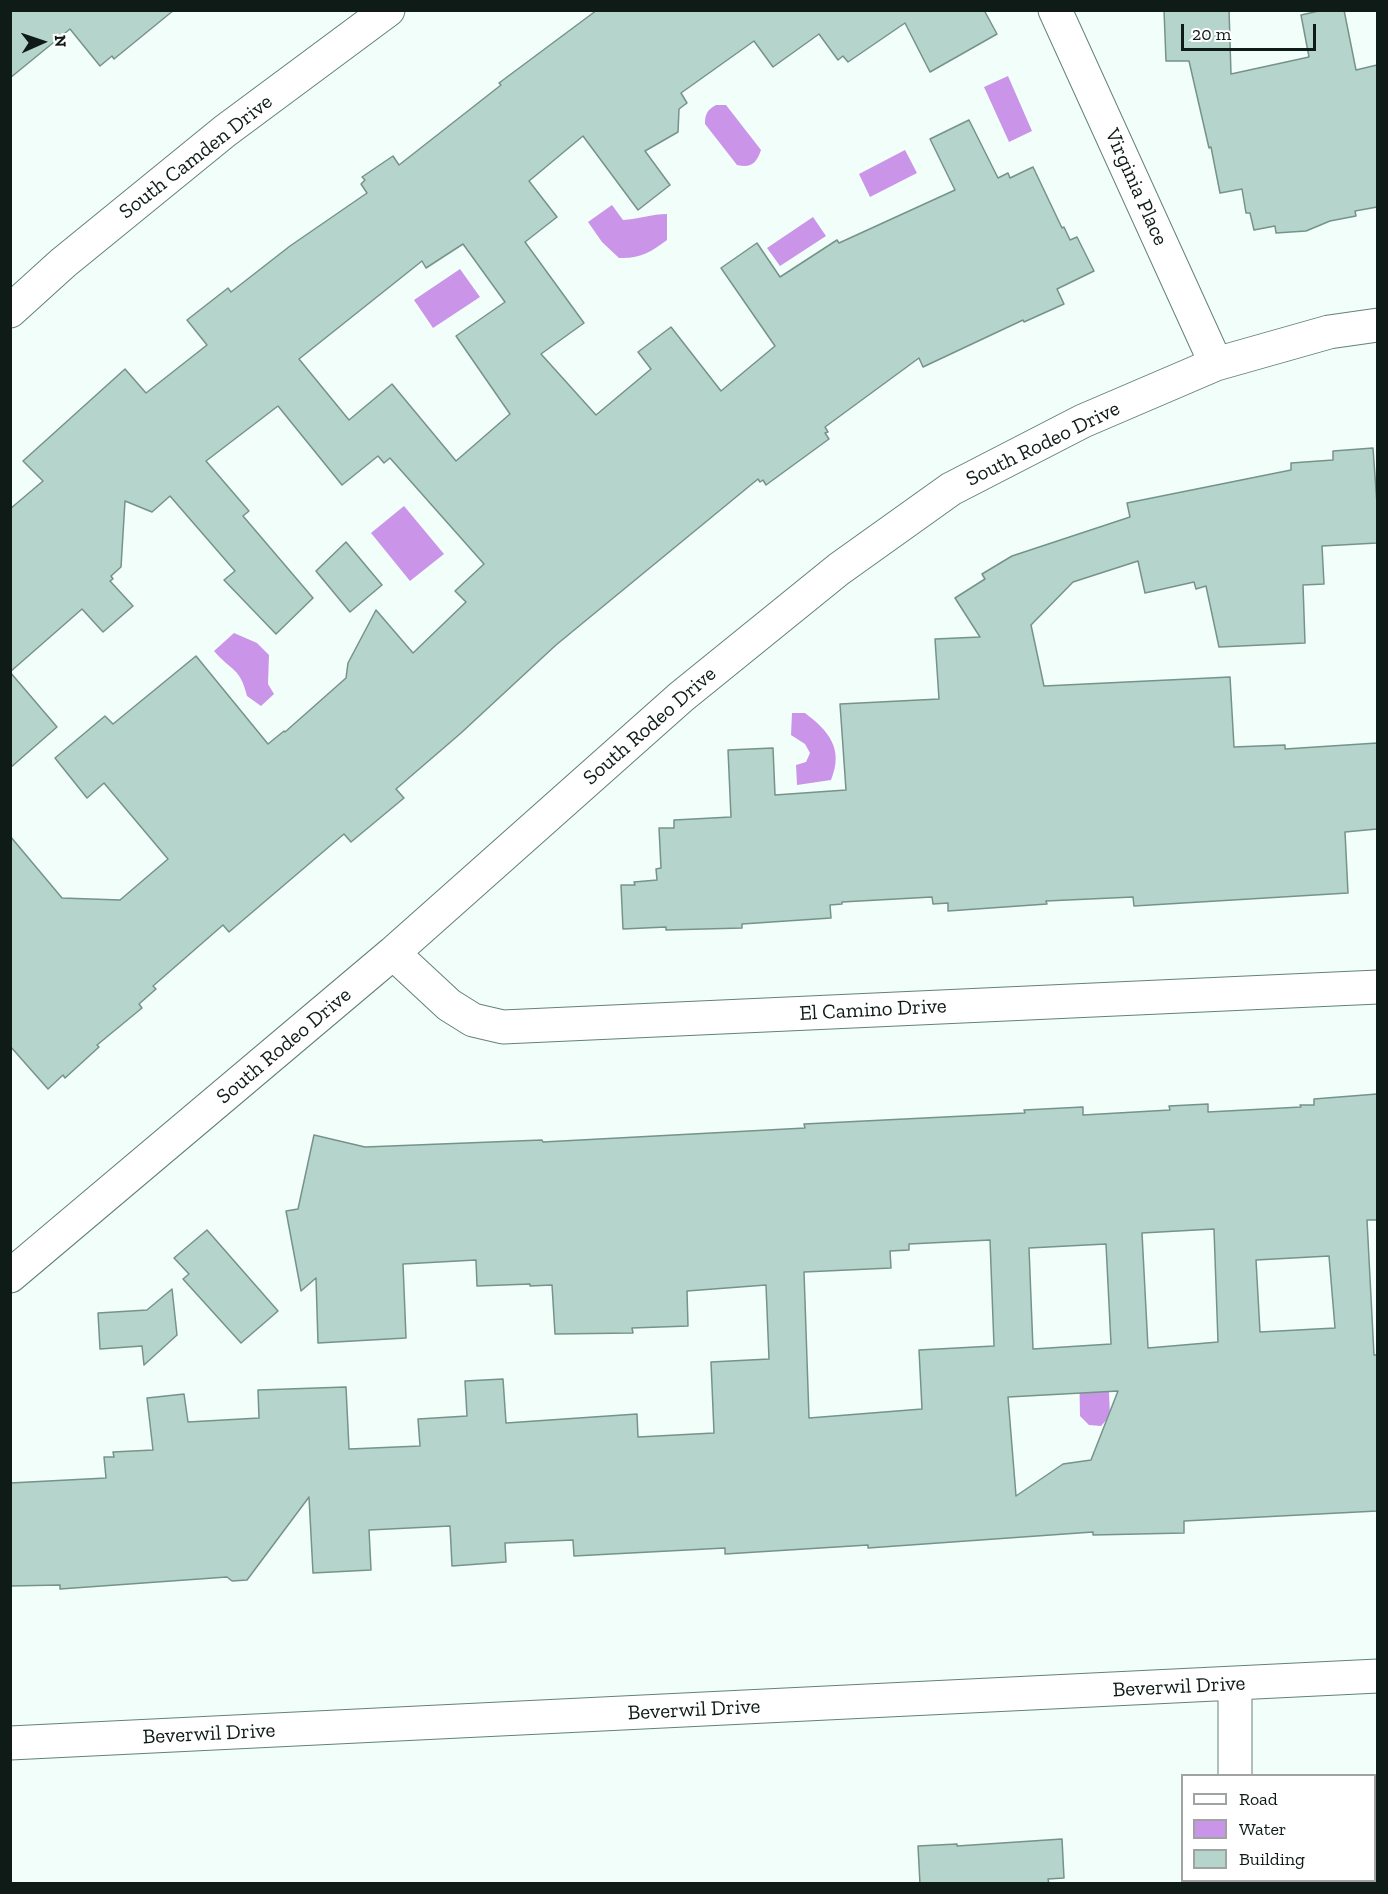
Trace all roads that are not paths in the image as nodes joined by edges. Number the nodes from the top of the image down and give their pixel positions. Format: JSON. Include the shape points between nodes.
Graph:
{"nodes":[{"id":1,"x":388,"y":10,"type":"edge"},
{"id":2,"x":1055,"y":10,"type":"edge"},
{"id":3,"x":10,"y":311,"type":"edge"},
{"id":4,"x":1377,"y":325,"type":"edge"},
{"id":5,"x":1216,"y":364,"type":"junction"},
{"id":6,"x":393,"y":953,"type":"junction"},
{"id":7,"x":1377,"y":987,"type":"edge"},
{"id":8,"x":10,"y":1276,"type":"edge"},
{"id":9,"x":1377,"y":1676,"type":"edge"},
{"id":10,"x":1235,"y":1684,"type":"junction"},
{"id":11,"x":10,"y":1743,"type":"edge"},
{"id":12,"x":1235,"y":1774,"type":"edge"}],
"edges":[{"from":1,"to":3,"type":"street","name":"South Camden Drive","via":[[225,131]]},
{"from":2,"to":5,"type":"street","name":"Virginia Place"},
{"from":4,"to":5,"type":"street","name":"South Rodeo Drive","via":[[1329,332]]},
{"from":5,"to":6,"type":"street","name":"South Rodeo Drive","via":[[1083,421],[951,489],[839,569],[681,697]]},
{"from":6,"to":7,"type":"street","name":"El Camino Drive","via":[[448,1005],[473,1020],[503,1027]]},
{"from":6,"to":8,"type":"street","name":"South Rodeo Drive"},
{"from":9,"to":10,"type":"street","name":"Beverwil Drive"},
{"from":10,"to":11,"type":"street","name":"Beverwil Drive"},
{"from":10,"to":12,"type":"street"}]}
